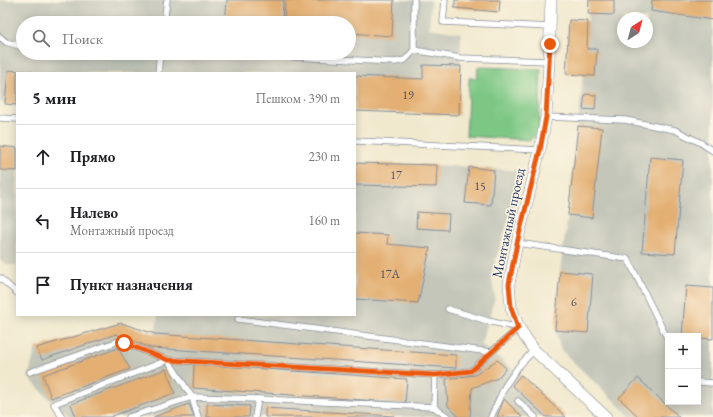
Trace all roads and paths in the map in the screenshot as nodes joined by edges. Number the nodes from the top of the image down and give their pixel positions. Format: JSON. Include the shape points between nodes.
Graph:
{"nodes":[{"id":1,"x":168,"y":0,"type":"edge"},
{"id":2,"x":414,"y":0,"type":"edge"},
{"id":3,"x":444,"y":0,"type":"edge"},
{"id":4,"x":551,"y":0,"type":"edge"},
{"id":5,"x":165,"y":16,"type":"edge"},
{"id":6,"x":550,"y":27,"type":"junction"},
{"id":7,"x":0,"y":38,"type":"edge"},
{"id":8,"x":16,"y":45,"type":"edge"},
{"id":9,"x":414,"y":50,"type":"junction"},
{"id":10,"x":159,"y":60,"type":"edge"},
{"id":11,"x":355,"y":60,"type":"edge"},
{"id":12,"x":549,"y":61,"type":"junction"},
{"id":13,"x":158,"y":72,"type":"edge"},
{"id":14,"x":546,"y":117,"type":"junction"},
{"id":15,"x":0,"y":118,"type":"edge"},
{"id":16,"x":16,"y":119,"type":"edge"},
{"id":17,"x":356,"y":141,"type":"edge"},
{"id":18,"x":540,"y":150,"type":"junction"},
{"id":19,"x":713,"y":151,"type":"edge"},
{"id":20,"x":517,"y":243,"type":"junction"},
{"id":21,"x":0,"y":278,"type":"edge"},
{"id":22,"x":16,"y":292,"type":"edge"},
{"id":23,"x":448,"y":309,"type":"dead end"},
{"id":24,"x":238,"y":319,"type":"dead end"},
{"id":25,"x":518,"y":328,"type":"junction"},
{"id":26,"x":665,"y":334,"type":"edge"},
{"id":27,"x":534,"y":350,"type":"junction"},
{"id":28,"x":491,"y":352,"type":"junction"},
{"id":29,"x":168,"y":360,"type":"junction"},
{"id":30,"x":30,"y":372,"type":"dead end"},
{"id":31,"x":435,"y":375,"type":"junction"},
{"id":32,"x":701,"y":382,"type":"edge"},
{"id":33,"x":713,"y":383,"type":"edge"},
{"id":34,"x":192,"y":397,"type":"junction"},
{"id":35,"x":258,"y":399,"type":"junction"},
{"id":36,"x":518,"y":401,"type":"dead end"},
{"id":37,"x":434,"y":407,"type":"junction"},
{"id":38,"x":62,"y":417,"type":"edge"},
{"id":39,"x":129,"y":417,"type":"edge"},
{"id":40,"x":198,"y":417,"type":"edge"},
{"id":41,"x":255,"y":417,"type":"edge"},
{"id":42,"x":448,"y":417,"type":"edge"},
{"id":43,"x":491,"y":417,"type":"edge"},
{"id":44,"x":535,"y":417,"type":"edge"},
{"id":45,"x":606,"y":417,"type":"edge"}],
"edges":[{"from":1,"to":5,"type":"lane"},
{"from":2,"to":9,"type":"lane"},
{"from":3,"to":6,"type":"lane","via":[[443,22]]},
{"from":4,"to":6,"type":"street","name":"Монтажный проезд"},
{"from":6,"to":12,"type":"street","name":"Монтажный проезд"},
{"from":7,"to":8,"type":"lane"},
{"from":9,"to":11,"type":"lane","via":[[405,60],[395,62]]},
{"from":9,"to":12,"type":"lane","via":[[460,58]]},
{"from":10,"to":13,"type":"lane"},
{"from":12,"to":14,"type":"street","name":"Монтажный проезд"},
{"from":14,"to":18,"type":"street","name":"Монтажный проезд"},
{"from":14,"to":19,"type":"lane","via":[[625,120],[675,130]]},
{"from":15,"to":16,"type":"lane"},
{"from":17,"to":18,"type":"lane"},
{"from":18,"to":20,"type":"street","name":"Монтажный проезд"},
{"from":20,"to":25,"type":"street","name":"Монтажный проезд","via":[[509,284],[511,307]]},
{"from":20,"to":26,"type":"lane","via":[[628,259]]},
{"from":21,"to":22,"type":"lane"},
{"from":23,"to":25,"type":"lane"},
{"from":24,"to":28,"type":"lane"},
{"from":25,"to":27,"type":"street","name":"Монтажный проезд"},
{"from":25,"to":28,"type":"lane"},
{"from":27,"to":43,"type":"lane","via":[[505,386]]},
{"from":27,"to":45,"type":"street","name":"Монтажный проезд"},
{"from":28,"to":31,"type":"lane","via":[[471,371]]},
{"from":29,"to":30,"type":"lane","via":[[119,341]]},
{"from":29,"to":31,"type":"lane"},
{"from":29,"to":34,"type":"lane"},
{"from":29,"to":38,"type":"lane","via":[[54,404]]},
{"from":31,"to":37,"type":"lane"},
{"from":32,"to":33,"type":"lane"},
{"from":34,"to":35,"type":"lane"},
{"from":34,"to":39,"type":"lane"},
{"from":34,"to":40,"type":"lane"},
{"from":35,"to":37,"type":"lane"},
{"from":35,"to":41,"type":"lane"},
{"from":36,"to":44,"type":"lane"},
{"from":37,"to":42,"type":"lane"}]}
